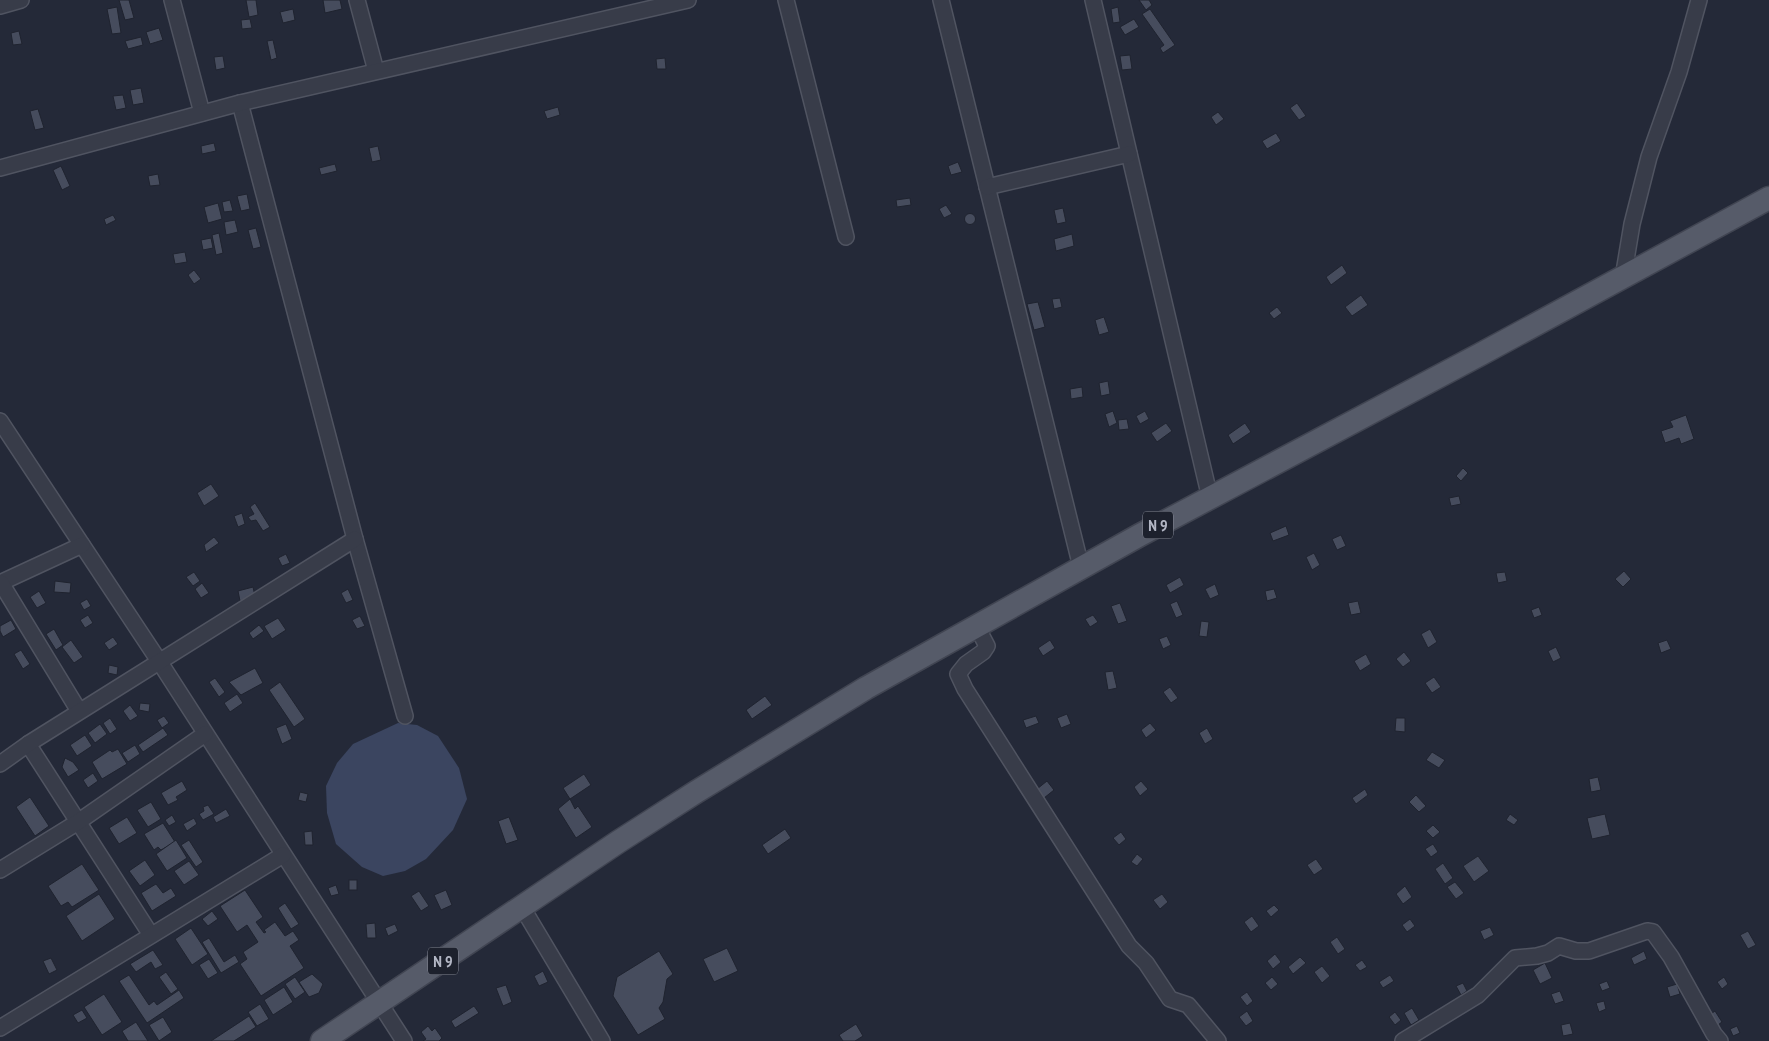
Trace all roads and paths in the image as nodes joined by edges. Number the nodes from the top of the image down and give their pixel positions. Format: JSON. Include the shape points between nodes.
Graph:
{"nodes":[{"id":1,"x":21,"y":0,"type":"edge"},
{"id":2,"x":172,"y":0,"type":"edge"},
{"id":3,"x":357,"y":0,"type":"edge"},
{"id":4,"x":688,"y":0,"type":"edge"},
{"id":5,"x":786,"y":0,"type":"edge"},
{"id":6,"x":941,"y":0,"type":"edge"},
{"id":7,"x":1083,"y":0,"type":"edge"},
{"id":8,"x":1093,"y":0,"type":"edge"},
{"id":9,"x":1698,"y":0,"type":"edge"},
{"id":10,"x":0,"y":6,"type":"edge"},
{"id":11,"x":1098,"y":23,"type":"junction"},
{"id":12,"x":376,"y":71,"type":"junction"},
{"id":13,"x":240,"y":102,"type":"junction"},
{"id":14,"x":202,"y":113,"type":"junction"},
{"id":15,"x":1129,"y":154,"type":"junction"},
{"id":16,"x":0,"y":168,"type":"edge"},
{"id":17,"x":987,"y":187,"type":"junction"},
{"id":18,"x":1769,"y":198,"type":"edge"},
{"id":19,"x":846,"y":238,"type":"dead end"},
{"id":20,"x":1623,"y":278,"type":"junction"},
{"id":21,"x":0,"y":421,"type":"edge"},
{"id":22,"x":1210,"y":498,"type":"junction"},
{"id":23,"x":355,"y":539,"type":"junction"},
{"id":24,"x":82,"y":545,"type":"junction"},
{"id":25,"x":1081,"y":567,"type":"junction"},
{"id":26,"x":0,"y":583,"type":"edge"},
{"id":27,"x":976,"y":625,"type":"junction"},
{"id":28,"x":159,"y":661,"type":"junction"},
{"id":29,"x":79,"y":712,"type":"junction"},
{"id":30,"x":405,"y":716,"type":"dead end"},
{"id":31,"x":206,"y":734,"type":"junction"},
{"id":32,"x":28,"y":744,"type":"junction"},
{"id":33,"x":0,"y":764,"type":"edge"},
{"id":34,"x":78,"y":822,"type":"junction"},
{"id":35,"x":283,"y":855,"type":"junction"},
{"id":36,"x":0,"y":870,"type":"edge"},
{"id":37,"x":522,"y":907,"type":"junction"},
{"id":38,"x":151,"y":936,"type":"junction"},
{"id":39,"x":379,"y":1004,"type":"junction"},
{"id":40,"x":0,"y":1028,"type":"edge"},
{"id":41,"x":322,"y":1041,"type":"edge"},
{"id":42,"x":404,"y":1041,"type":"edge"},
{"id":43,"x":602,"y":1041,"type":"edge"},
{"id":44,"x":1218,"y":1041,"type":"edge"},
{"id":45,"x":1403,"y":1041,"type":"edge"},
{"id":46,"x":1720,"y":1041,"type":"edge"}],
"edges":[{"from":1,"to":10,"type":"street"},
{"from":2,"to":14,"type":"street"},
{"from":3,"to":12,"type":"street"},
{"from":4,"to":12,"type":"street"},
{"from":5,"to":19,"type":"street"},
{"from":6,"to":17,"type":"street"},
{"from":7,"to":11,"type":"street"},
{"from":8,"to":11,"type":"street"},
{"from":9,"to":20,"type":"street","via":[[1649,157],[1632,224]]},
{"from":11,"to":15,"type":"street"},
{"from":12,"to":13,"type":"street"},
{"from":13,"to":14,"type":"street"},
{"from":13,"to":23,"type":"street"},
{"from":14,"to":16,"type":"street"},
{"from":15,"to":17,"type":"street"},
{"from":15,"to":22,"type":"street"},
{"from":17,"to":25,"type":"street"},
{"from":18,"to":20,"type":"main road","number":"N 9"},
{"from":20,"to":22,"type":"main road","number":"N 9"},
{"from":21,"to":24,"type":"street"},
{"from":22,"to":25,"type":"main road","number":"N 9"},
{"from":23,"to":28,"type":"street"},
{"from":23,"to":30,"type":"street"},
{"from":24,"to":26,"type":"street"},
{"from":24,"to":28,"type":"street"},
{"from":25,"to":27,"type":"main road","number":"N 9"},
{"from":26,"to":29,"type":"street"},
{"from":27,"to":37,"type":"main road","number":"N 9","via":[[696,792]]},
{"from":27,"to":44,"type":"street","via":[[987,646],[958,674],[965,688],[1129,946],[1146,963],[1170,999],[1188,1005]]},
{"from":28,"to":29,"type":"street"},
{"from":28,"to":31,"type":"street"},
{"from":29,"to":32,"type":"street"},
{"from":31,"to":34,"type":"street"},
{"from":31,"to":35,"type":"street"},
{"from":32,"to":33,"type":"street"},
{"from":32,"to":34,"type":"street"},
{"from":34,"to":36,"type":"street"},
{"from":34,"to":38,"type":"street"},
{"from":35,"to":38,"type":"street"},
{"from":35,"to":39,"type":"street"},
{"from":37,"to":39,"type":"main road","number":"N 9"},
{"from":37,"to":43,"type":"street"},
{"from":38,"to":40,"type":"street"},
{"from":39,"to":41,"type":"main road","number":"N 9"},
{"from":39,"to":42,"type":"street"},
{"from":45,"to":46,"type":"street","via":[[1478,995],[1515,958],[1548,953],[1559,946],[1589,951],[1647,931],[1653,932],[1671,957]]}]}
